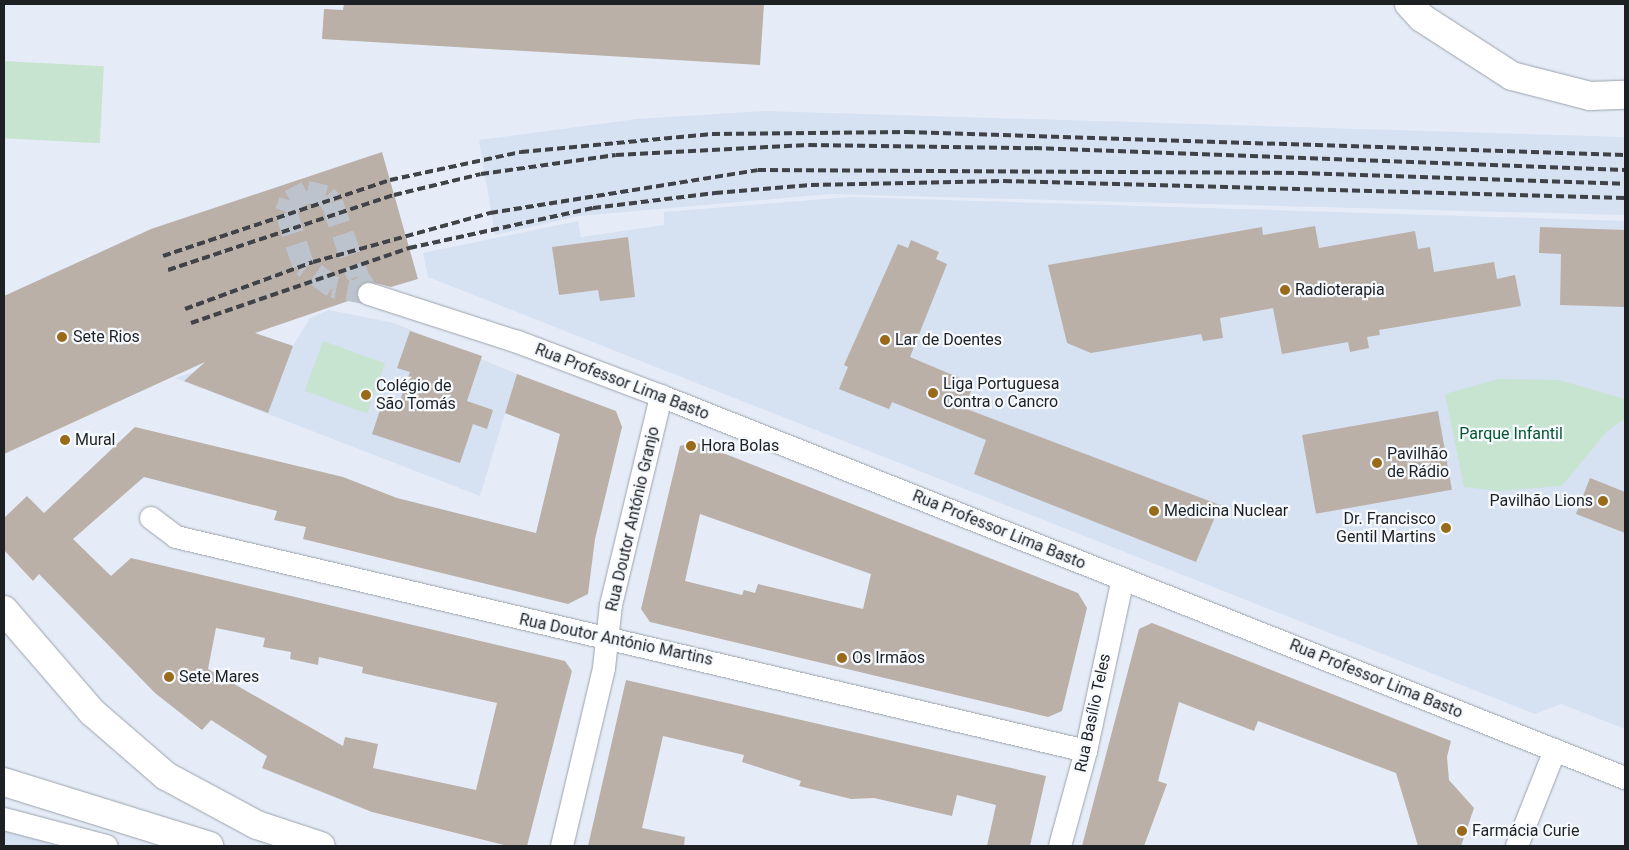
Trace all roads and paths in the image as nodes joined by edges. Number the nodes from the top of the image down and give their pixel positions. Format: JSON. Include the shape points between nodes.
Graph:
{"nodes":[{"id":1,"x":1409,"y":4,"type":"edge"},
{"id":2,"x":1625,"y":95,"type":"edge"},
{"id":3,"x":369,"y":294,"type":"dead end"},
{"id":4,"x":661,"y":396,"type":"junction"},
{"id":5,"x":151,"y":518,"type":"dead end"},
{"id":6,"x":1123,"y":579,"type":"junction"},
{"id":7,"x":4,"y":610,"type":"edge"},
{"id":8,"x":607,"y":639,"type":"junction"},
{"id":9,"x":1555,"y":750,"type":"junction"},
{"id":10,"x":1086,"y":751,"type":"junction"},
{"id":11,"x":1625,"y":778,"type":"edge"},
{"id":12,"x":4,"y":782,"type":"edge"},
{"id":13,"x":4,"y":819,"type":"edge"},
{"id":14,"x":106,"y":846,"type":"edge"},
{"id":15,"x":209,"y":846,"type":"edge"},
{"id":16,"x":321,"y":846,"type":"edge"},
{"id":17,"x":562,"y":846,"type":"edge"},
{"id":18,"x":1060,"y":846,"type":"edge"},
{"id":19,"x":1517,"y":846,"type":"edge"}],
"edges":[{"from":1,"to":2,"type":"main road","via":[[1422,18],[1512,76],[1590,96]]},
{"from":3,"to":4,"type":"street","name":"Rua Professor Lima Basto","via":[[508,339]]},
{"from":4,"to":6,"type":"street","name":"Rua Professor Lima Basto"},
{"from":4,"to":8,"type":"street","name":"Rua Doutor António Granjo","via":[[611,605]]},
{"from":5,"to":8,"type":"street","name":"Rua Doutor António Martins","via":[[176,537]]},
{"from":6,"to":9,"type":"street","name":"Rua Professor Lima Basto"},
{"from":6,"to":10,"type":"street","name":"Rua Basílio Teles"},
{"from":7,"to":16,"type":"main road","via":[[92,712],[166,776],[257,825]]},
{"from":8,"to":10,"type":"street","name":"Rua Doutor António Martins"},
{"from":8,"to":17,"type":"street","name":"Rua Doutor António Granjo"},
{"from":9,"to":11,"type":"street","name":"Rua Professor Lima Basto"},
{"from":9,"to":19,"type":"street"},
{"from":10,"to":18,"type":"street","name":"Rua Basílio Teles"},
{"from":12,"to":15,"type":"main road"},
{"from":13,"to":14,"type":"street"}]}
